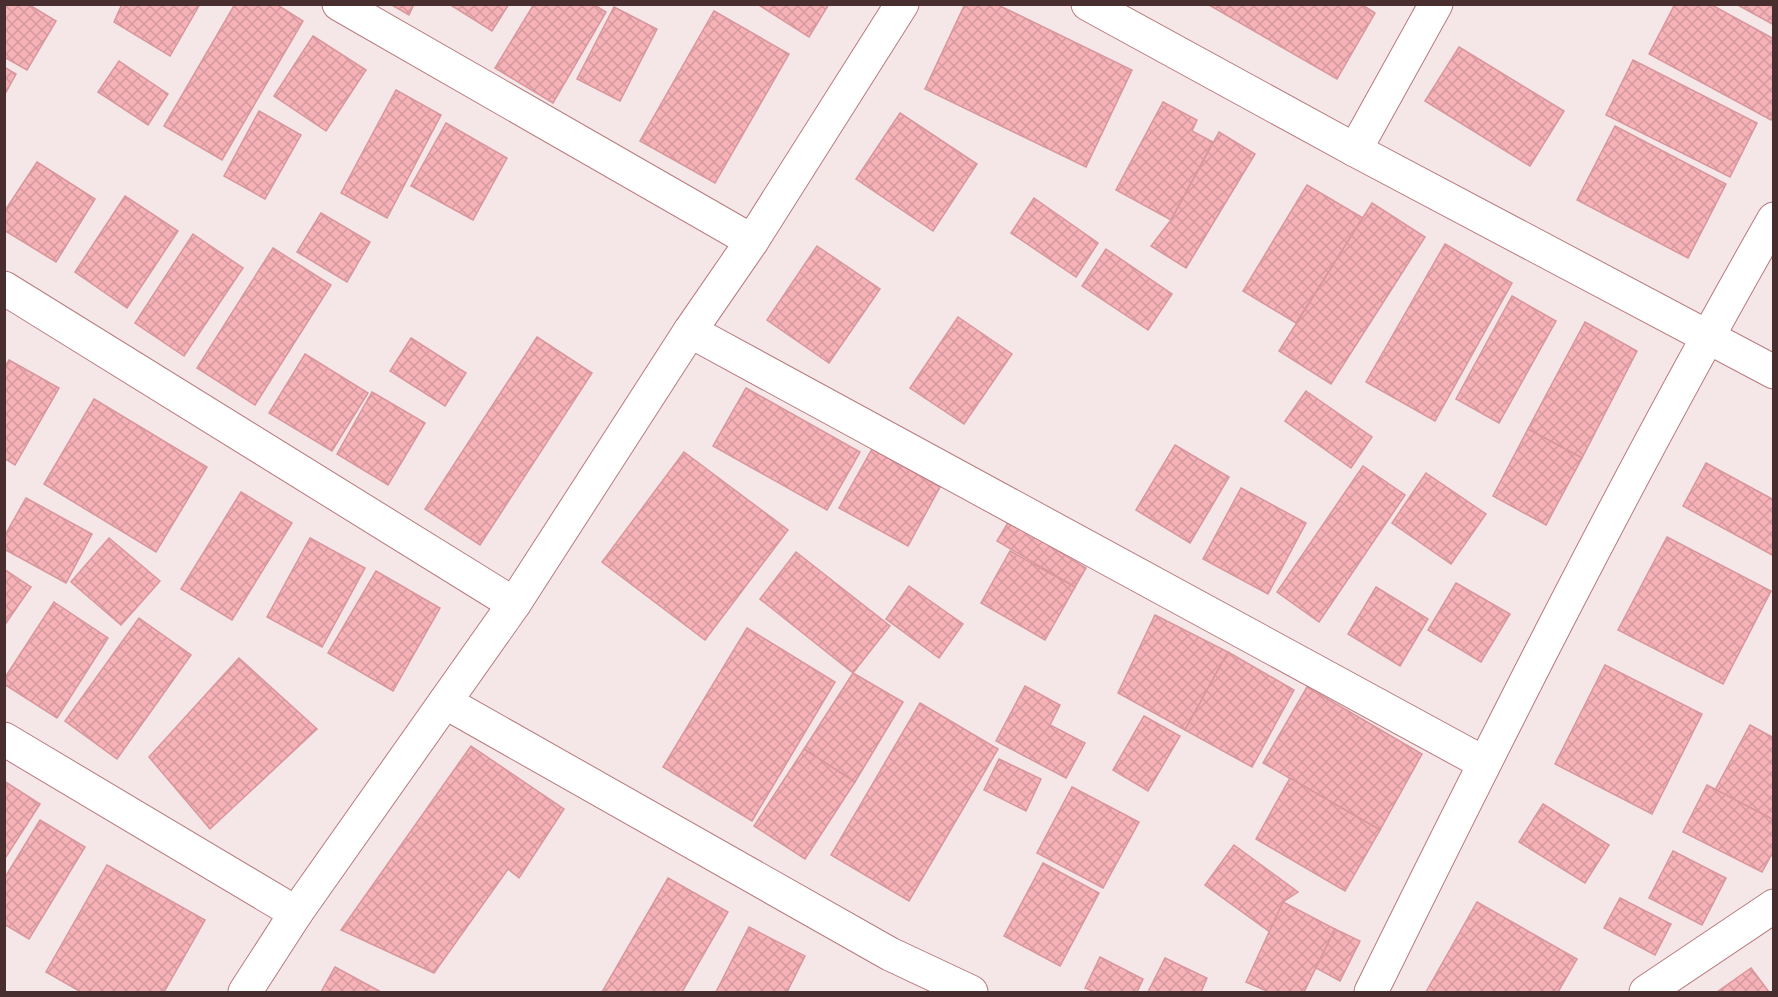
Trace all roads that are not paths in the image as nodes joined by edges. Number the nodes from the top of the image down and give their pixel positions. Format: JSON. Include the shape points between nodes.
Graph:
{"nodes":[{"id":1,"x":339,"y":4,"type":"edge"},
{"id":2,"x":902,"y":4,"type":"edge"},
{"id":3,"x":1088,"y":4,"type":"edge"},
{"id":4,"x":1436,"y":4,"type":"edge"},
{"id":5,"x":1355,"y":150,"type":"junction"},
{"id":6,"x":1773,"y":219,"type":"edge"},
{"id":7,"x":752,"y":241,"type":"junction"},
{"id":8,"x":4,"y":288,"type":"edge"},
{"id":9,"x":690,"y":331,"type":"junction"},
{"id":10,"x":1707,"y":336,"type":"junction"},
{"id":11,"x":1773,"y":372,"type":"edge"},
{"id":12,"x":514,"y":603,"type":"junction"},
{"id":13,"x":445,"y":702,"type":"junction"},
{"id":14,"x":4,"y":739,"type":"edge"},
{"id":15,"x":1484,"y":763,"type":"junction"},
{"id":16,"x":1773,"y":906,"type":"edge"},
{"id":17,"x":296,"y":914,"type":"junction"},
{"id":18,"x":245,"y":993,"type":"edge"},
{"id":19,"x":971,"y":993,"type":"edge"},
{"id":20,"x":1371,"y":993,"type":"edge"},
{"id":21,"x":1646,"y":993,"type":"edge"}],
"edges":[{"from":1,"to":7,"type":"street"},
{"from":2,"to":7,"type":"street"},
{"from":3,"to":5,"type":"street"},
{"from":4,"to":5,"type":"street"},
{"from":5,"to":10,"type":"street"},
{"from":6,"to":10,"type":"street"},
{"from":7,"to":9,"type":"street"},
{"from":8,"to":12,"type":"street"},
{"from":9,"to":12,"type":"street"},
{"from":9,"to":15,"type":"street"},
{"from":10,"to":11,"type":"street"},
{"from":10,"to":15,"type":"street"},
{"from":12,"to":13,"type":"street"},
{"from":13,"to":17,"type":"street"},
{"from":13,"to":19,"type":"street","via":[[890,954]]},
{"from":14,"to":17,"type":"street"},
{"from":15,"to":20,"type":"street"},
{"from":16,"to":21,"type":"street"},
{"from":17,"to":18,"type":"street"}]}
